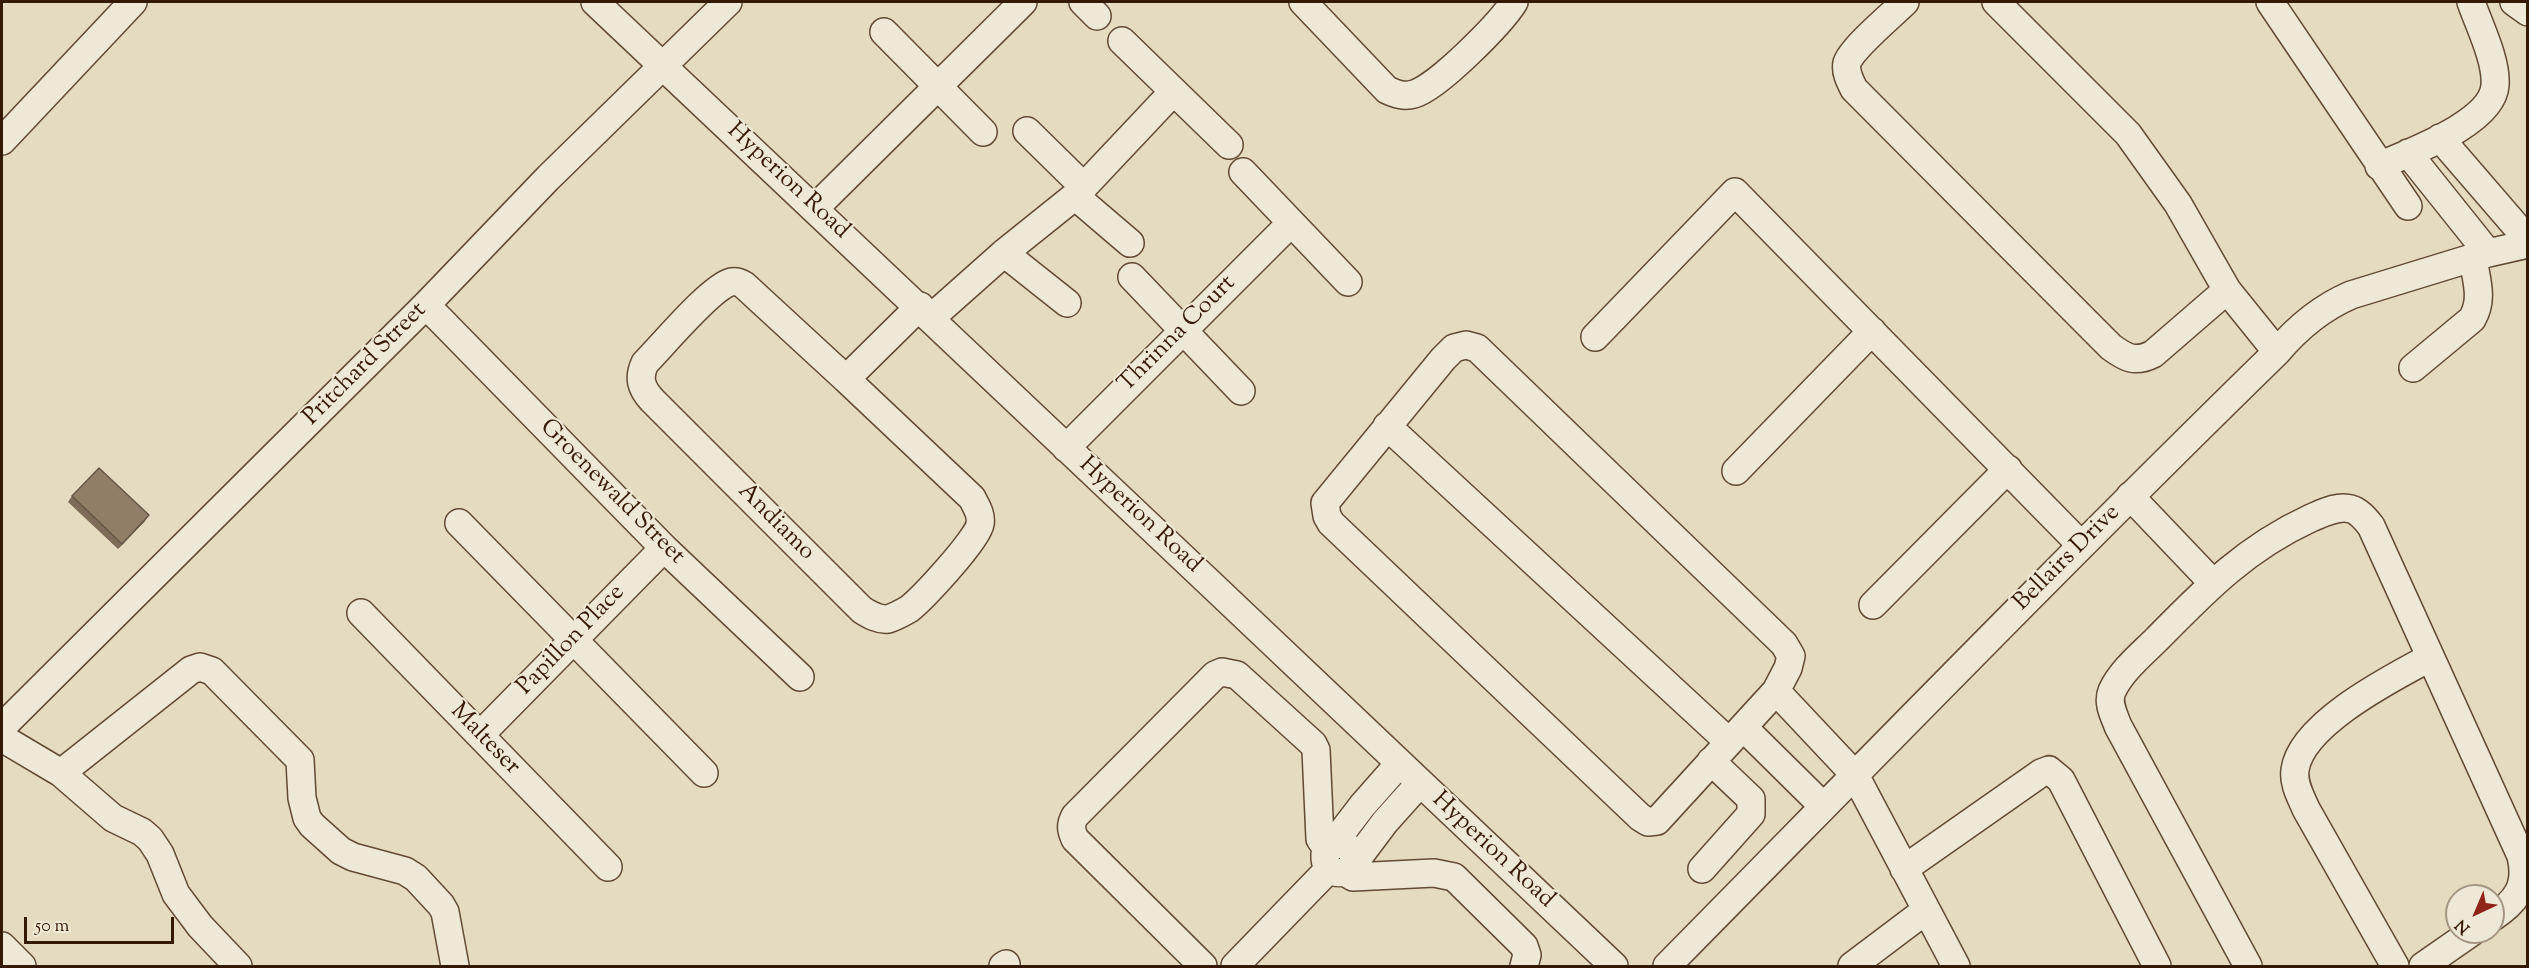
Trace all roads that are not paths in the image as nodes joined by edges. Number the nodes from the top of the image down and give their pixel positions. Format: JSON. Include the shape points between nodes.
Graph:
{"nodes":[{"id":1,"x":133,"y":2,"type":"edge"},
{"id":2,"x":595,"y":2,"type":"edge"},
{"id":3,"x":728,"y":2,"type":"edge"},
{"id":4,"x":1023,"y":2,"type":"edge"},
{"id":5,"x":1303,"y":2,"type":"edge"},
{"id":6,"x":1514,"y":2,"type":"edge"},
{"id":7,"x":1905,"y":2,"type":"edge"},
{"id":8,"x":1996,"y":2,"type":"edge"},
{"id":9,"x":2270,"y":2,"type":"edge"},
{"id":10,"x":2471,"y":2,"type":"edge"},
{"id":11,"x":2514,"y":2,"type":"edge"},
{"id":12,"x":2528,"y":12,"type":"edge"},
{"id":13,"x":884,"y":32,"type":"dead end"},
{"id":14,"x":1122,"y":41,"type":"dead end"},
{"id":15,"x":664,"y":66,"type":"junction"},
{"id":16,"x":938,"y":86,"type":"junction"},
{"id":17,"x":1173,"y":92,"type":"junction"},
{"id":18,"x":1027,"y":131,"type":"dead end"},
{"id":19,"x":983,"y":132,"type":"dead end"},
{"id":20,"x":2440,"y":138,"type":"junction"},
{"id":21,"x":2,"y":141,"type":"edge"},
{"id":22,"x":1229,"y":146,"type":"dead end"},
{"id":23,"x":2408,"y":153,"type":"junction"},
{"id":24,"x":2379,"y":166,"type":"junction"},
{"id":25,"x":1243,"y":172,"type":"dead end"},
{"id":26,"x":1079,"y":191,"type":"junction"},
{"id":27,"x":2408,"y":206,"type":"dead end"},
{"id":28,"x":815,"y":208,"type":"junction"},
{"id":29,"x":1291,"y":224,"type":"junction"},
{"id":30,"x":2528,"y":242,"type":"edge"},
{"id":31,"x":1130,"y":243,"type":"dead end"},
{"id":32,"x":1004,"y":253,"type":"junction"},
{"id":33,"x":2480,"y":256,"type":"junction"},
{"id":34,"x":1132,"y":277,"type":"dead end"},
{"id":35,"x":1348,"y":282,"type":"dead end"},
{"id":36,"x":2227,"y":290,"type":"junction"},
{"id":37,"x":1067,"y":303,"type":"dead end"},
{"id":38,"x":426,"y":305,"type":"junction"},
{"id":39,"x":926,"y":312,"type":"junction"},
{"id":40,"x":1181,"y":331,"type":"junction"},
{"id":41,"x":1872,"y":331,"type":"junction"},
{"id":42,"x":1595,"y":337,"type":"dead end"},
{"id":43,"x":2277,"y":352,"type":"junction"},
{"id":44,"x":2413,"y":368,"type":"dead end"},
{"id":45,"x":846,"y":379,"type":"junction"},
{"id":46,"x":1241,"y":391,"type":"dead end"},
{"id":47,"x":1387,"y":426,"type":"junction"},
{"id":48,"x":1066,"y":448,"type":"junction"},
{"id":49,"x":2007,"y":469,"type":"junction"},
{"id":50,"x":1736,"y":471,"type":"dead end"},
{"id":51,"x":2130,"y":496,"type":"junction"},
{"id":52,"x":459,"y":524,"type":"dead end"},
{"id":53,"x":2082,"y":545,"type":"junction"},
{"id":54,"x":664,"y":548,"type":"junction"},
{"id":55,"x":2212,"y":582,"type":"junction"},
{"id":56,"x":1873,"y":605,"type":"dead end"},
{"id":57,"x":361,"y":613,"type":"dead end"},
{"id":58,"x":574,"y":638,"type":"junction"},
{"id":59,"x":2429,"y":658,"type":"junction"},
{"id":60,"x":800,"y":677,"type":"dead end"},
{"id":61,"x":1776,"y":691,"type":"junction"},
{"id":62,"x":2,"y":727,"type":"edge"},
{"id":63,"x":480,"y":735,"type":"junction"},
{"id":64,"x":2,"y":738,"type":"edge"},
{"id":65,"x":1727,"y":744,"type":"junction"},
{"id":66,"x":1399,"y":764,"type":"junction"},
{"id":67,"x":61,"y":772,"type":"junction"},
{"id":68,"x":704,"y":773,"type":"dead end"},
{"id":69,"x":1855,"y":775,"type":"junction"},
{"id":70,"x":1420,"y":783,"type":"junction"},
{"id":71,"x":1823,"y":806,"type":"junction"},
{"id":72,"x":1338,"y":859,"type":"junction"},
{"id":73,"x":1899,"y":860,"type":"junction"},
{"id":74,"x":608,"y":867,"type":"dead end"},
{"id":75,"x":1702,"y":869,"type":"dead end"},
{"id":76,"x":2505,"y":907,"type":"edge"},
{"id":77,"x":1925,"y":910,"type":"junction"},
{"id":78,"x":2455,"y":944,"type":"edge"},
{"id":79,"x":2,"y":946,"type":"edge"},
{"id":80,"x":22,"y":966,"type":"edge"},
{"id":81,"x":238,"y":966,"type":"edge"},
{"id":82,"x":455,"y":966,"type":"edge"},
{"id":83,"x":1203,"y":966,"type":"edge"},
{"id":84,"x":1235,"y":966,"type":"edge"},
{"id":85,"x":1524,"y":966,"type":"edge"},
{"id":86,"x":1614,"y":966,"type":"edge"},
{"id":87,"x":1667,"y":966,"type":"edge"},
{"id":88,"x":1852,"y":966,"type":"edge"},
{"id":89,"x":1956,"y":966,"type":"edge"},
{"id":90,"x":2157,"y":966,"type":"edge"},
{"id":91,"x":2248,"y":966,"type":"edge"},
{"id":92,"x":2395,"y":966,"type":"edge"},
{"id":93,"x":2423,"y":966,"type":"edge"}],
"edges":[{"from":1,"to":21,"type":"street"},
{"from":2,"to":15,"type":"street","name":"Hyperion Road"},
{"from":3,"to":15,"type":"street","name":"Pritchard Street"},
{"from":4,"to":16,"type":"street"},
{"from":5,"to":6,"type":"street","via":[[1388,90],[1399,95],[1411,95],[1435,82],[1498,23]]},
{"from":7,"to":36,"type":"street","via":[[1848,61],[1849,80],[1854,89],[2111,346],[2133,359],[2153,354]]},
{"from":8,"to":36,"type":"street","via":[[2128,134],[2178,204]]},
{"from":9,"to":24,"type":"street"},
{"from":10,"to":20,"type":"street","via":[[2496,84],[2493,97],[2477,116]]},
{"from":11,"to":12,"type":"street"},
{"from":13,"to":16,"type":"street"},
{"from":14,"to":17,"type":"street"},
{"from":15,"to":28,"type":"street","name":"Hyperion Road"},
{"from":15,"to":38,"type":"street","name":"Pritchard Street","via":[[548,178]]},
{"from":16,"to":19,"type":"street"},
{"from":16,"to":28,"type":"street"},
{"from":17,"to":22,"type":"street"},
{"from":17,"to":26,"type":"street"},
{"from":18,"to":26,"type":"street"},
{"from":20,"to":23,"type":"street"},
{"from":20,"to":30,"type":"street"},
{"from":23,"to":24,"type":"street"},
{"from":23,"to":33,"type":"street"},
{"from":24,"to":27,"type":"street"},
{"from":25,"to":29,"type":"street"},
{"from":26,"to":31,"type":"street"},
{"from":26,"to":32,"type":"street"},
{"from":28,"to":39,"type":"street","name":"Hyperion Road"},
{"from":29,"to":35,"type":"street"},
{"from":29,"to":40,"type":"street","name":"Thrinna Court"},
{"from":30,"to":33,"type":"street","name":"Bellairs Drive"},
{"from":32,"to":37,"type":"street"},
{"from":32,"to":39,"type":"street"},
{"from":33,"to":43,"type":"street","name":"Bellairs Drive","via":[[2332,303]]},
{"from":33,"to":44,"type":"street","via":[[2480,300],[2472,318]]},
{"from":34,"to":40,"type":"street"},
{"from":36,"to":43,"type":"street"},
{"from":38,"to":54,"type":"street","name":"Groenewald Street"},
{"from":38,"to":62,"type":"street","name":"Pritchard Street"},
{"from":39,"to":45,"type":"street"},
{"from":39,"to":48,"type":"street","name":"Hyperion Road"},
{"from":40,"to":46,"type":"street"},
{"from":40,"to":48,"type":"street","name":"Thrinna Court"},
{"from":41,"to":42,"type":"street","via":[[1735,192]]},
{"from":41,"to":49,"type":"street"},
{"from":41,"to":50,"type":"street"},
{"from":43,"to":51,"type":"street","name":"Bellairs Drive"},
{"from":45,"to":45,"type":"street","name":"Andiamo","via":[[738,281],[714,292],[645,363],[640,373],[644,392],[862,610],[886,619],[910,608],[968,546],[981,522],[972,498]]},
{"from":47,"to":61,"type":"street","via":[[1454,348],[1477,348],[1784,644],[1791,656]]},
{"from":47,"to":65,"type":"street"},
{"from":47,"to":65,"type":"street","via":[[1325,503],[1331,523],[1640,817],[1648,822],[1657,821]]},
{"from":48,"to":66,"type":"street","name":"Hyperion Road"},
{"from":49,"to":53,"type":"street"},
{"from":49,"to":56,"type":"street"},
{"from":51,"to":53,"type":"street","name":"Bellairs Drive"},
{"from":51,"to":55,"type":"street"},
{"from":52,"to":58,"type":"street"},
{"from":53,"to":69,"type":"street","name":"Bellairs Drive"},
{"from":54,"to":58,"type":"street","name":"Papillon Place"},
{"from":54,"to":60,"type":"street","name":"Groenewald Street"},
{"from":55,"to":59,"type":"street","via":[[2291,528],[2326,511],[2352,509],[2371,526]]},
{"from":55,"to":91,"type":"street","via":[[2127,669],[2112,692],[2110,707]]},
{"from":57,"to":63,"type":"street","name":"Malteser"},
{"from":58,"to":63,"type":"street","name":"Papillon Place"},
{"from":58,"to":68,"type":"street"},
{"from":59,"to":76,"type":"street","via":[[2523,863],[2523,885]]},
{"from":59,"to":92,"type":"street","via":[[2351,704],[2308,742],[2295,771],[2296,786],[2306,809]]},
{"from":61,"to":65,"type":"street"},
{"from":61,"to":69,"type":"street"},
{"from":63,"to":74,"type":"street","name":"Malteser"},
{"from":64,"to":67,"type":"street"},
{"from":65,"to":71,"type":"street"},
{"from":65,"to":75,"type":"street","via":[[1751,799],[1752,814]]},
{"from":66,"to":70,"type":"street","name":"Hyperion Road"},
{"from":66,"to":72,"type":"street","via":[[1362,806]]},
{"from":67,"to":81,"type":"street","via":[[113,818],[150,839],[176,894]]},
{"from":67,"to":82,"type":"street","via":[[191,670],[200,667],[212,671],[300,760],[303,805],[312,825],[353,857],[405,871],[441,905]]},
{"from":69,"to":71,"type":"street","name":"Bellairs Drive"},
{"from":69,"to":73,"type":"street"},
{"from":70,"to":72,"type":"street"},
{"from":70,"to":86,"type":"street","name":"Hyperion Road"},
{"from":71,"to":87,"type":"street","name":"Bellairs Drive"},
{"from":72,"to":83,"type":"street","via":[[1320,839],[1313,744],[1237,675],[1215,675],[1071,823],[1075,839]]},
{"from":72,"to":84,"type":"street"},
{"from":72,"to":85,"type":"street","via":[[1353,877],[1434,873],[1454,877],[1524,946]]},
{"from":73,"to":77,"type":"street"},
{"from":73,"to":90,"type":"street","via":[[2049,770],[2061,780]]},
{"from":77,"to":88,"type":"street"},
{"from":77,"to":89,"type":"street"},
{"from":78,"to":93,"type":"street"},
{"from":79,"to":80,"type":"street"}]}
